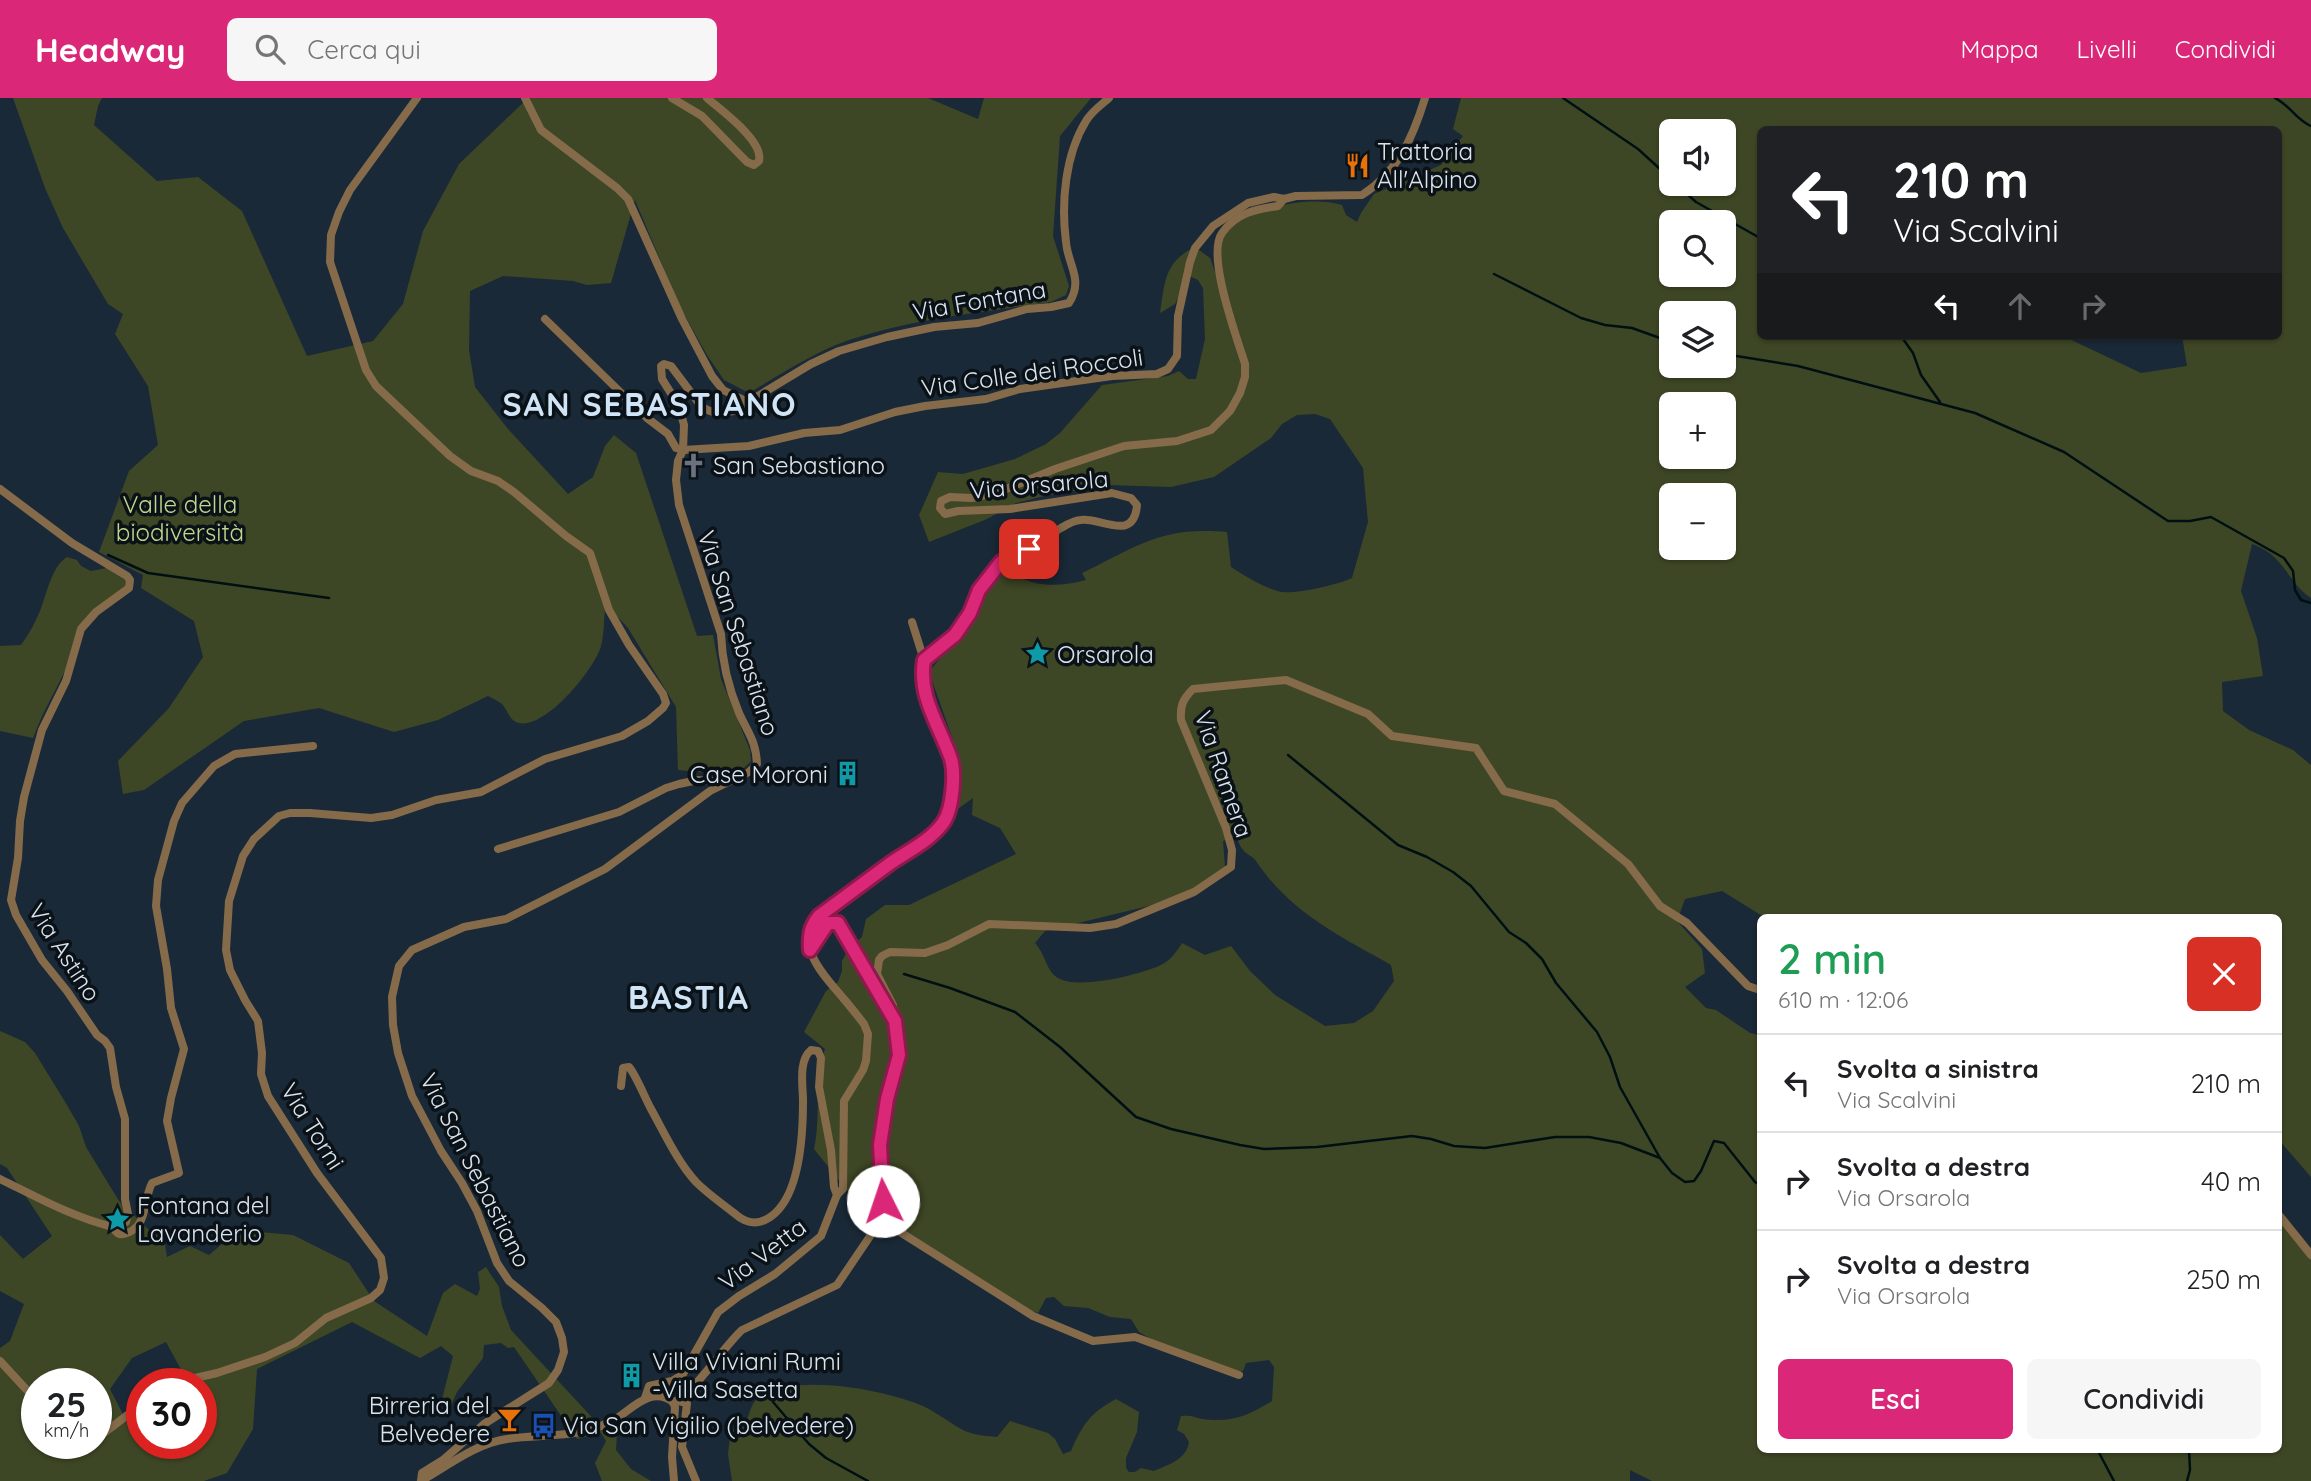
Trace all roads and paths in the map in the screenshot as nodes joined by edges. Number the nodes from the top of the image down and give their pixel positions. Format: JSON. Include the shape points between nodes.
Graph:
{"nodes":[{"id":1,"x":417,"y":98,"type":"edge"},
{"id":2,"x":525,"y":98,"type":"edge"},
{"id":3,"x":672,"y":98,"type":"edge"},
{"id":4,"x":707,"y":98,"type":"edge"},
{"id":5,"x":1109,"y":98,"type":"edge"},
{"id":6,"x":1425,"y":98,"type":"edge"},
{"id":7,"x":1284,"y":199,"type":"junction"},
{"id":8,"x":545,"y":319,"type":"dead end"},
{"id":9,"x":748,"y":402,"type":"junction"},
{"id":10,"x":735,"y":410,"type":"joint"},
{"id":11,"x":683,"y":450,"type":"junction"},
{"id":12,"x":0,"y":489,"type":"edge"},
{"id":13,"x":912,"y":622,"type":"dead end"},
{"id":14,"x":924,"y":660,"type":"junction"},
{"id":15,"x":313,"y":746,"type":"dead end"},
{"id":16,"x":728,"y":782,"type":"junction"},
{"id":17,"x":498,"y":849,"type":"dead end"},
{"id":18,"x":810,"y":950,"type":"junction"},
{"id":19,"x":1757,"y":989,"type":"edge"},
{"id":20,"x":895,"y":1021,"type":"junction"},
{"id":21,"x":621,"y":1086,"type":"dead end"},
{"id":22,"x":0,"y":1179,"type":"edge"},
{"id":23,"x":837,"y":1195,"type":"junction"},
{"id":24,"x":2282,"y":1219,"type":"edge"},
{"id":25,"x":881,"y":1220,"type":"junction"},
{"id":26,"x":113,"y":1227,"type":"junction"},
{"id":27,"x":2311,"y":1255,"type":"edge"},
{"id":28,"x":0,"y":1361,"type":"edge"},
{"id":29,"x":217,"y":1373,"type":"edge"},
{"id":30,"x":1239,"y":1375,"type":"dead end"},
{"id":31,"x":21,"y":1384,"type":"edge"},
{"id":32,"x":645,"y":1398,"type":"junction"},
{"id":33,"x":675,"y":1401,"type":"junction"},
{"id":34,"x":126,"y":1416,"type":"edge"},
{"id":35,"x":112,"y":1427,"type":"edge"},
{"id":36,"x":421,"y":1481,"type":"edge"},
{"id":37,"x":674,"y":1481,"type":"edge"},
{"id":38,"x":696,"y":1481,"type":"edge"}],
"edges":[{"from":1,"to":29,"type":"street","name":"Via Torni","via":[[351,190],[331,235],[330,262],[357,349],[376,386],[450,456],[514,492],[590,553],[608,610],[666,703],[622,737],[545,759],[481,792],[371,818],[310,813],[279,816],[254,839],[243,856],[229,901],[226,950],[230,970],[258,1021],[261,1074],[268,1096],[381,1258],[384,1278],[371,1298],[326,1318],[295,1343]]},
{"from":2,"to":9,"type":"street","via":[[541,130],[628,200],[712,376],[723,390]]},
{"from":3,"to":4,"type":"street","via":[[702,116],[747,162],[759,162],[761,155],[751,139]]},
{"from":5,"to":9,"type":"street","name":"Via Fontana","via":[[1087,119],[1074,145],[1067,179],[1066,243],[1077,282],[1069,303],[978,323],[933,327],[839,351]]},
{"from":6,"to":7,"type":"street","name":"Via Colle dei Roccoli","via":[[1407,148],[1368,191],[1357,196]]},
{"from":7,"to":11,"type":"street","name":"Via Colle dei Roccoli","via":[[1248,203],[1201,239],[1192,254],[1180,305],[1177,356],[1168,369],[1157,374],[1020,389],[986,399],[894,412],[840,430],[749,446]]},
{"from":7,"to":14,"type":"street","name":"Via Orsarola","via":[[1278,206],[1238,217],[1220,234],[1217,258],[1245,364],[1240,393],[1230,411],[1212,430],[1177,441],[1124,446],[999,492],[941,501],[945,514],[1112,494],[1131,498],[1137,505],[1127,524],[1106,526],[1080,520],[1001,562],[979,590],[955,635]]},
{"from":8,"to":11,"type":"street"},
{"from":9,"to":10,"type":"street","name":"Via Fontana"},
{"from":10,"to":11,"type":"street","name":"Via San Sebastiano","via":[[723,414],[708,411],[671,366],[664,364],[662,379],[679,406],[684,425]]},
{"from":11,"to":16,"type":"street","name":"Via San Sebastiano","via":[[676,480],[679,505],[721,634],[722,656],[738,712],[756,747],[757,764]]},
{"from":12,"to":26,"type":"street","name":"Via Astino","via":[[130,580],[129,588],[81,629],[66,681],[42,730],[24,797],[11,900],[42,960],[110,1048],[125,1119],[128,1214],[126,1222]]},
{"from":13,"to":14,"type":"street"},
{"from":14,"to":18,"type":"street","via":[[923,688],[952,759],[947,813],[942,824],[915,848],[819,916],[809,936]]},
{"from":15,"to":26,"type":"street","via":[[235,754],[214,766],[182,803],[174,821],[156,906],[171,1007],[184,1049],[167,1121],[179,1173],[152,1184],[142,1221],[129,1233],[120,1234]]},
{"from":16,"to":17,"type":"street","via":[[679,784],[615,813]]},
{"from":16,"to":36,"type":"street","name":"Via San Sebastiano","via":[[605,869],[506,919],[464,928],[412,950],[399,966],[391,997],[393,1025],[412,1096],[477,1211],[497,1263],[509,1281],[556,1322],[564,1352],[549,1383],[484,1424],[422,1472]]},
{"from":18,"to":20,"type":"street","via":[[828,923],[838,923]]},
{"from":18,"to":23,"type":"street","name":"Via Vetta","via":[[867,1034],[863,1070],[844,1101],[843,1189]]},
{"from":19,"to":20,"type":"street","name":"Via Ramera","via":[[1748,986],[1687,923],[1660,906],[1628,864],[1555,804],[1504,791],[1476,748],[1392,736],[1368,714],[1286,680],[1193,689],[1180,709],[1226,828],[1231,867],[1194,892],[1116,924],[1090,928],[989,924],[925,953],[886,953],[878,960],[877,974],[893,1005]]},
{"from":20,"to":25,"type":"street","via":[[899,1055],[880,1145]]},
{"from":21,"to":23,"type":"street","via":[[622,1070],[629,1067],[697,1183],[753,1223],[775,1214],[793,1186],[803,1113],[803,1065],[811,1050],[818,1051],[819,1087]]},
{"from":22,"to":26,"type":"street","via":[[57,1208]]},
{"from":23,"to":32,"type":"street","name":"Via Vetta","via":[[821,1236],[718,1312],[682,1374],[649,1386]]},
{"from":24,"to":27,"type":"street"},
{"from":25,"to":30,"type":"street","via":[[1033,1316],[1093,1341],[1135,1337]]},
{"from":25,"to":33,"type":"street","via":[[837,1284],[742,1330],[690,1391]]},
{"from":28,"to":31,"type":"street"},
{"from":32,"to":33,"type":"street","via":[[662,1396]]},
{"from":32,"to":36,"type":"street","via":[[586,1433],[487,1444]]},
{"from":33,"to":37,"type":"street"},
{"from":33,"to":38,"type":"street","via":[[687,1403],[682,1447]]},
{"from":34,"to":35,"type":"street"}]}
